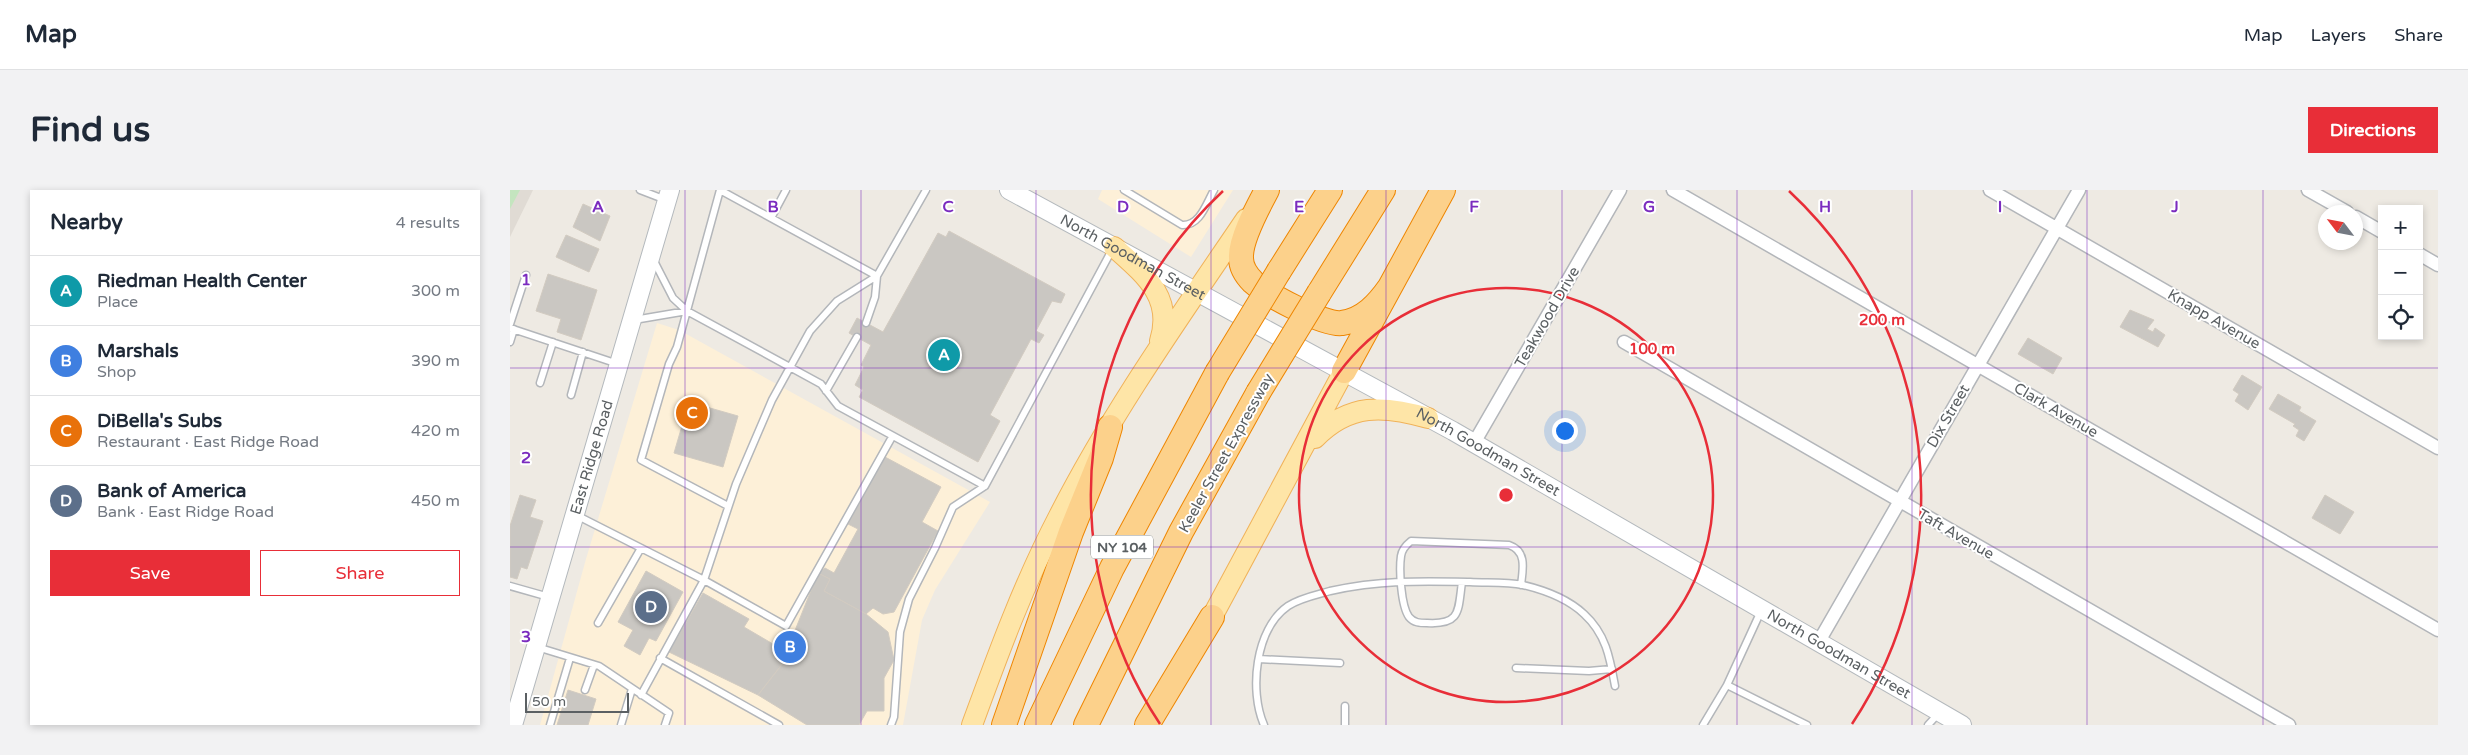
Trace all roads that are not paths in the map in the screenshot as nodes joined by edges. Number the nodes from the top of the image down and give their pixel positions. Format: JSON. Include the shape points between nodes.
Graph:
{"nodes":[{"id":1,"x":640,"y":190,"type":"edge"},
{"id":2,"x":720,"y":190,"type":"edge"},
{"id":3,"x":786,"y":190,"type":"edge"},
{"id":4,"x":926,"y":190,"type":"edge"},
{"id":5,"x":1009,"y":190,"type":"edge"},
{"id":6,"x":1124,"y":190,"type":"edge"},
{"id":7,"x":1214,"y":190,"type":"edge"},
{"id":8,"x":1266,"y":190,"type":"edge"},
{"id":9,"x":1330,"y":190,"type":"edge"},
{"id":10,"x":1383,"y":190,"type":"edge"},
{"id":11,"x":1442,"y":190,"type":"edge"},
{"id":12,"x":1620,"y":190,"type":"edge"},
{"id":13,"x":1673,"y":190,"type":"edge"},
{"id":14,"x":1990,"y":190,"type":"edge"},
{"id":15,"x":2079,"y":190,"type":"edge"},
{"id":16,"x":2308,"y":190,"type":"edge"},
{"id":17,"x":669,"y":195,"type":"edge"},
{"id":18,"x":2335,"y":205,"type":"edge"},
{"id":19,"x":771,"y":218,"type":"junction"},
{"id":20,"x":2363,"y":221,"type":"edge"},
{"id":21,"x":2056,"y":228,"type":"junction"},
{"id":22,"x":2378,"y":230,"type":"edge"},
{"id":23,"x":1114,"y":247,"type":"junction"},
{"id":24,"x":651,"y":254,"type":"junction"},
{"id":25,"x":2423,"y":256,"type":"edge"},
{"id":26,"x":2438,"y":265,"type":"edge"},
{"id":27,"x":526,"y":275,"type":"dead end"},
{"id":28,"x":877,"y":276,"type":"junction"},
{"id":29,"x":1390,"y":287,"type":"junction"},
{"id":30,"x":1197,"y":292,"type":"junction"},
{"id":31,"x":687,"y":311,"type":"junction"},
{"id":32,"x":632,"y":320,"type":"junction"},
{"id":33,"x":866,"y":323,"type":"dead end"},
{"id":34,"x":511,"y":327,"type":"edge"},
{"id":35,"x":858,"y":337,"type":"dead end"},
{"id":36,"x":510,"y":342,"type":"edge"},
{"id":37,"x":553,"y":342,"type":"junction"},
{"id":38,"x":1624,"y":342,"type":"dead end"},
{"id":39,"x":583,"y":352,"type":"junction"},
{"id":40,"x":1153,"y":358,"type":"junction"},
{"id":41,"x":619,"y":364,"type":"junction"},
{"id":42,"x":1978,"y":365,"type":"junction"},
{"id":43,"x":791,"y":367,"type":"junction"},
{"id":44,"x":1344,"y":371,"type":"junction"},
{"id":45,"x":540,"y":383,"type":"dead end"},
{"id":46,"x":826,"y":391,"type":"junction"},
{"id":47,"x":571,"y":395,"type":"dead end"},
{"id":48,"x":1428,"y":418,"type":"junction"},
{"id":49,"x":1110,"y":427,"type":"junction"},
{"id":50,"x":892,"y":437,"type":"junction"},
{"id":51,"x":1474,"y":443,"type":"junction"},
{"id":52,"x":2438,"y":448,"type":"edge"},
{"id":53,"x":1299,"y":456,"type":"junction"},
{"id":54,"x":985,"y":486,"type":"junction"},
{"id":55,"x":1899,"y":502,"type":"junction"},
{"id":56,"x":728,"y":506,"type":"junction"},
{"id":57,"x":575,"y":514,"type":"junction"},
{"id":58,"x":641,"y":548,"type":"junction"},
{"id":59,"x":704,"y":580,"type":"junction"},
{"id":60,"x":1402,"y":581,"type":"junction"},
{"id":61,"x":1462,"y":582,"type":"junction"},
{"id":62,"x":1521,"y":585,"type":"junction"},
{"id":63,"x":510,"y":586,"type":"edge"},
{"id":64,"x":550,"y":597,"type":"junction"},
{"id":65,"x":1761,"y":610,"type":"junction"},
{"id":66,"x":1212,"y":617,"type":"junction"},
{"id":67,"x":598,"y":623,"type":"dead end"},
{"id":68,"x":2438,"y":630,"type":"edge"},
{"id":69,"x":1818,"y":642,"type":"junction"},
{"id":70,"x":536,"y":647,"type":"junction"},
{"id":71,"x":570,"y":658,"type":"junction"},
{"id":72,"x":660,"y":658,"type":"junction"},
{"id":73,"x":1259,"y":659,"type":"junction"},
{"id":74,"x":1340,"y":663,"type":"dead end"},
{"id":75,"x":594,"y":665,"type":"junction"},
{"id":76,"x":1516,"y":668,"type":"dead end"},
{"id":77,"x":1612,"y":668,"type":"junction"},
{"id":78,"x":1727,"y":685,"type":"junction"},
{"id":79,"x":1615,"y":686,"type":"dead end"},
{"id":80,"x":632,"y":689,"type":"junction"},
{"id":81,"x":585,"y":690,"type":"dead end"},
{"id":82,"x":642,"y":695,"type":"junction"},
{"id":83,"x":1345,"y":706,"type":"dead end"},
{"id":84,"x":1934,"y":719,"type":"edge"},
{"id":85,"x":513,"y":725,"type":"edge"},
{"id":86,"x":550,"y":725,"type":"edge"},
{"id":87,"x":621,"y":725,"type":"edge"},
{"id":88,"x":665,"y":725,"type":"edge"},
{"id":89,"x":779,"y":725,"type":"edge"},
{"id":90,"x":891,"y":725,"type":"edge"},
{"id":91,"x":972,"y":725,"type":"edge"},
{"id":92,"x":1004,"y":725,"type":"edge"},
{"id":93,"x":1037,"y":725,"type":"edge"},
{"id":94,"x":1086,"y":725,"type":"edge"},
{"id":95,"x":1147,"y":725,"type":"edge"},
{"id":96,"x":1157,"y":725,"type":"edge"},
{"id":97,"x":1264,"y":725,"type":"edge"},
{"id":98,"x":1345,"y":725,"type":"edge"},
{"id":99,"x":1703,"y":725,"type":"edge"},
{"id":100,"x":1807,"y":725,"type":"edge"},
{"id":101,"x":1962,"y":725,"type":"edge"},
{"id":102,"x":2289,"y":725,"type":"edge"}],
"edges":[{"from":1,"to":17,"type":"lane"},
{"from":2,"to":19,"type":"lane"},
{"from":2,"to":31,"type":"lane"},
{"from":3,"to":19,"type":"lane"},
{"from":4,"to":28,"type":"lane"},
{"from":5,"to":23,"type":"main road","name":"North Goodman Street"},
{"from":6,"to":7,"type":"lane","via":[[1182,225],[1194,223]]},
{"from":8,"to":29,"type":"highway","via":[[1241,254],[1243,267],[1254,282],[1317,318],[1338,324],[1364,315]]},
{"from":8,"to":30,"type":"main road"},
{"from":9,"to":93,"type":"highway","number":"NY 104","bridge":true,"via":[[1217,374],[1112,568]]},
{"from":10,"to":94,"type":"highway","name":"Keeler Street Expressway","number":"NY 104","bridge":true,"via":[[1258,393],[1181,532]]},
{"from":11,"to":29,"type":"highway"},
{"from":12,"to":51,"type":"street","name":"Teakwood Drive"},
{"from":13,"to":42,"type":"street","name":"Clark Avenue"},
{"from":14,"to":21,"type":"street","name":"Knapp Avenue"},
{"from":15,"to":21,"type":"street","name":"Dix Street"},
{"from":16,"to":18,"type":"street"},
{"from":17,"to":24,"type":"main road","name":"East Ridge Road"},
{"from":19,"to":28,"type":"lane"},
{"from":20,"to":22,"type":"street"},
{"from":21,"to":42,"type":"street","name":"Dix Street"},
{"from":21,"to":52,"type":"street","name":"Knapp Avenue"},
{"from":23,"to":30,"type":"main road","name":"North Goodman Street"},
{"from":23,"to":40,"type":"main road","via":[[1147,279],[1163,305],[1163,332]]},
{"from":23,"to":54,"type":"lane"},
{"from":24,"to":31,"type":"lane","via":[[673,298]]},
{"from":24,"to":32,"type":"main road","name":"East Ridge Road"},
{"from":25,"to":26,"type":"street"},
{"from":27,"to":34,"type":"lane"},
{"from":28,"to":33,"type":"lane","via":[[875,296]]},
{"from":28,"to":43,"type":"lane","via":[[837,301],[810,331]]},
{"from":29,"to":44,"type":"highway"},
{"from":30,"to":40,"type":"main road"},
{"from":30,"to":44,"type":"main road","name":"North Goodman Street"},
{"from":31,"to":32,"type":"lane"},
{"from":31,"to":43,"type":"lane"},
{"from":31,"to":56,"type":"lane","via":[[641,460]]},
{"from":32,"to":41,"type":"main road","name":"East Ridge Road"},
{"from":34,"to":36,"type":"lane"},
{"from":34,"to":37,"type":"lane"},
{"from":35,"to":46,"type":"lane"},
{"from":37,"to":39,"type":"lane"},
{"from":37,"to":45,"type":"lane"},
{"from":38,"to":55,"type":"street","name":"Taft Avenue"},
{"from":39,"to":41,"type":"lane"},
{"from":39,"to":47,"type":"lane"},
{"from":40,"to":49,"type":"main road"},
{"from":41,"to":57,"type":"main road","name":"East Ridge Road"},
{"from":42,"to":55,"type":"street","name":"Dix Street"},
{"from":42,"to":68,"type":"street","name":"Clark Avenue"},
{"from":43,"to":46,"type":"lane","via":[[821,384]]},
{"from":43,"to":56,"type":"lane","via":[[772,400]]},
{"from":44,"to":48,"type":"main road","name":"North Goodman Street"},
{"from":44,"to":53,"type":"main road"},
{"from":46,"to":50,"type":"lane","via":[[838,406]]},
{"from":48,"to":51,"type":"main road","name":"North Goodman Street"},
{"from":48,"to":53,"type":"main road","via":[[1392,411],[1353,412],[1334,420]]},
{"from":49,"to":91,"type":"main road","via":[[1075,485],[1037,560]]},
{"from":49,"to":92,"type":"highway"},
{"from":50,"to":54,"type":"lane"},
{"from":50,"to":59,"type":"lane","via":[[786,626]]},
{"from":51,"to":65,"type":"main road","name":"North Goodman Street"},
{"from":53,"to":66,"type":"main road"},
{"from":54,"to":90,"type":"lane","via":[[953,507],[909,598],[900,632]]},
{"from":55,"to":69,"type":"street","name":"Dix Street"},
{"from":55,"to":102,"type":"street","name":"Taft Avenue"},
{"from":56,"to":59,"type":"lane"},
{"from":57,"to":58,"type":"lane"},
{"from":57,"to":64,"type":"main road","name":"East Ridge Road"},
{"from":58,"to":59,"type":"lane"},
{"from":58,"to":67,"type":"lane"},
{"from":59,"to":72,"type":"lane"},
{"from":60,"to":61,"type":"lane"},
{"from":60,"to":61,"type":"lane","via":[[1404,602],[1411,619],[1418,623],[1443,624],[1452,620],[1457,612]]},
{"from":60,"to":62,"type":"lane","via":[[1401,556],[1411,541],[1518,548],[1522,556]]},
{"from":60,"to":73,"type":"lane","via":[[1349,587],[1294,602],[1279,613],[1267,629]]},
{"from":61,"to":62,"type":"lane"},
{"from":62,"to":77,"type":"lane","via":[[1556,596],[1583,613],[1604,639]]},
{"from":63,"to":64,"type":"lane"},
{"from":64,"to":70,"type":"main road","name":"East Ridge Road"},
{"from":65,"to":69,"type":"main road","name":"North Goodman Street"},
{"from":65,"to":78,"type":"lane"},
{"from":66,"to":95,"type":"highway"},
{"from":66,"to":96,"type":"main road"},
{"from":69,"to":84,"type":"main road","name":"North Goodman Street"},
{"from":70,"to":71,"type":"lane"},
{"from":70,"to":85,"type":"main road","name":"East Ridge Road"},
{"from":71,"to":75,"type":"lane"},
{"from":71,"to":86,"type":"lane"},
{"from":72,"to":82,"type":"lane"},
{"from":72,"to":89,"type":"lane"},
{"from":73,"to":74,"type":"lane"},
{"from":73,"to":97,"type":"lane","via":[[1257,699]]},
{"from":75,"to":80,"type":"lane"},
{"from":75,"to":81,"type":"lane"},
{"from":76,"to":77,"type":"lane","via":[[1589,671]]},
{"from":77,"to":79,"type":"lane"},
{"from":78,"to":99,"type":"lane"},
{"from":78,"to":100,"type":"lane"},
{"from":80,"to":82,"type":"lane"},
{"from":80,"to":87,"type":"lane"},
{"from":82,"to":88,"type":"lane","via":[[669,713]]},
{"from":83,"to":98,"type":"lane"},
{"from":84,"to":101,"type":"main road","name":"North Goodman Street"}]}
